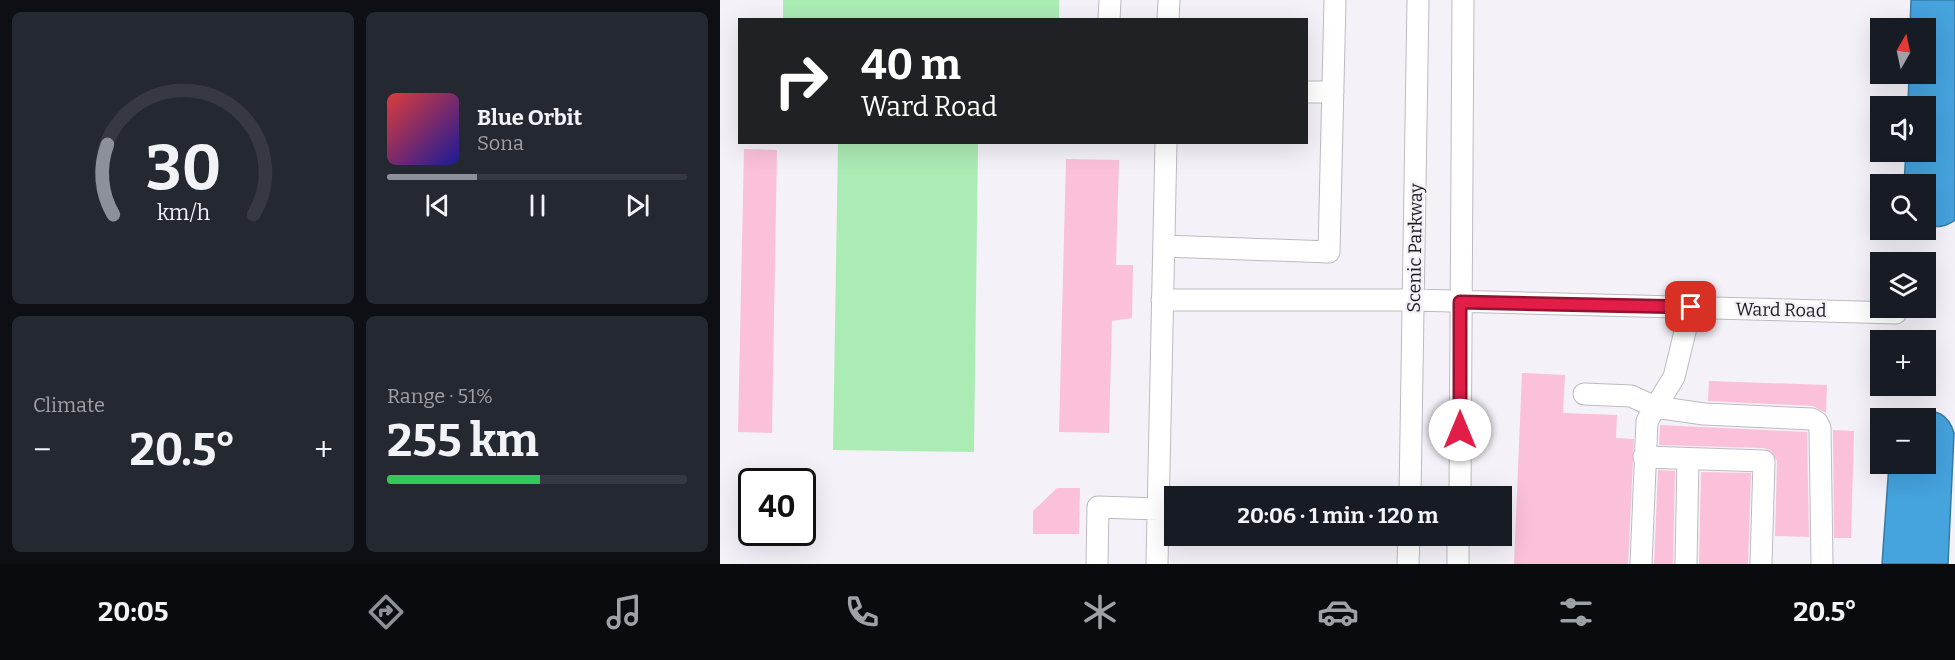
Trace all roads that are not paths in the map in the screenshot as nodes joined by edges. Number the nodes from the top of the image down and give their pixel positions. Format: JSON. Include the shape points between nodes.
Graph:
{"nodes":[{"id":1,"x":1110,"y":0,"type":"edge"},
{"id":2,"x":1169,"y":0,"type":"edge"},
{"id":3,"x":1335,"y":0,"type":"edge"},
{"id":4,"x":1419,"y":0,"type":"edge"},
{"id":5,"x":1463,"y":0,"type":"edge"},
{"id":6,"x":1109,"y":18,"type":"edge"},
{"id":7,"x":1168,"y":18,"type":"edge"},
{"id":8,"x":1308,"y":92,"type":"edge"},
{"id":9,"x":1333,"y":92,"type":"junction"},
{"id":10,"x":1166,"y":144,"type":"edge"},
{"id":11,"x":1164,"y":246,"type":"junction"},
{"id":12,"x":1162,"y":300,"type":"junction"},
{"id":13,"x":1415,"y":300,"type":"junction"},
{"id":14,"x":1460,"y":302,"type":"junction"},
{"id":15,"x":1691,"y":307,"type":"junction"},
{"id":16,"x":1870,"y":312,"type":"edge"},
{"id":17,"x":1584,"y":394,"type":"dead end"},
{"id":18,"x":1655,"y":407,"type":"junction"},
{"id":19,"x":1644,"y":457,"type":"junction"},
{"id":20,"x":1688,"y":459,"type":"junction"},
{"id":21,"x":1410,"y":486,"type":"edge"},
{"id":22,"x":1460,"y":486,"type":"edge"},
{"id":23,"x":1158,"y":509,"type":"junction"},
{"id":24,"x":1409,"y":546,"type":"edge"},
{"id":25,"x":1458,"y":546,"type":"edge"},
{"id":26,"x":1097,"y":564,"type":"edge"},
{"id":27,"x":1157,"y":564,"type":"edge"},
{"id":28,"x":1408,"y":564,"type":"edge"},
{"id":29,"x":1458,"y":564,"type":"edge"},
{"id":30,"x":1641,"y":564,"type":"edge"},
{"id":31,"x":1686,"y":564,"type":"edge"},
{"id":32,"x":1761,"y":564,"type":"edge"},
{"id":33,"x":1822,"y":564,"type":"edge"}],
"edges":[{"from":1,"to":6,"type":"street"},
{"from":2,"to":7,"type":"street"},
{"from":3,"to":9,"type":"street"},
{"from":4,"to":13,"type":"street","name":"Scenic Parkway"},
{"from":5,"to":14,"type":"street"},
{"from":8,"to":9,"type":"street"},
{"from":9,"to":11,"type":"street","via":[[1329,252]]},
{"from":10,"to":11,"type":"street"},
{"from":11,"to":12,"type":"street"},
{"from":12,"to":13,"type":"street","name":"Ward Road"},
{"from":12,"to":23,"type":"street"},
{"from":13,"to":14,"type":"street","name":"Ward Road"},
{"from":13,"to":21,"type":"street","name":"Scenic Parkway"},
{"from":14,"to":15,"type":"street","name":"Ward Road"},
{"from":14,"to":22,"type":"street"},
{"from":15,"to":16,"type":"street","name":"Ward Road"},
{"from":15,"to":18,"type":"street","via":[[1674,377]]},
{"from":17,"to":18,"type":"street","via":[[1631,396]]},
{"from":18,"to":19,"type":"street","via":[[1647,422]]},
{"from":18,"to":33,"type":"street","via":[[1817,422]]},
{"from":19,"to":20,"type":"street"},
{"from":19,"to":30,"type":"street"},
{"from":20,"to":31,"type":"street"},
{"from":20,"to":32,"type":"street","via":[[1764,461]]},
{"from":23,"to":26,"type":"street","via":[[1098,507]]},
{"from":23,"to":27,"type":"street"},
{"from":24,"to":28,"type":"street"},
{"from":25,"to":29,"type":"street"}]}
